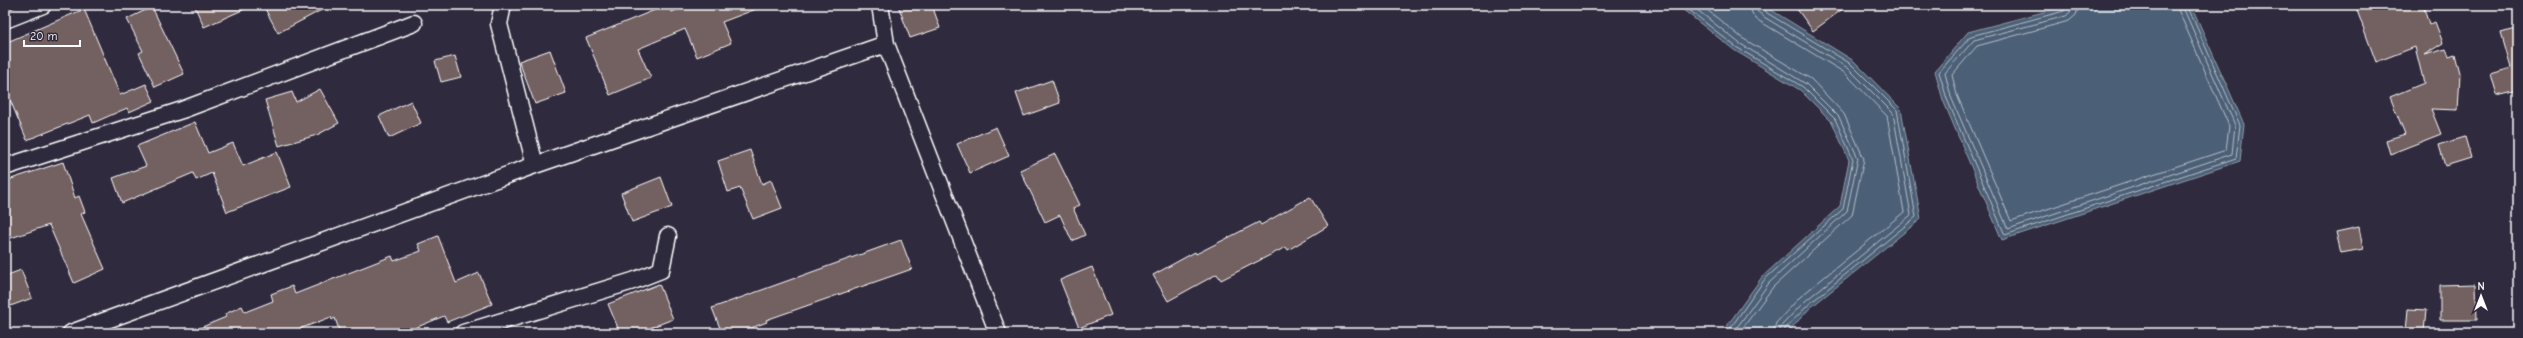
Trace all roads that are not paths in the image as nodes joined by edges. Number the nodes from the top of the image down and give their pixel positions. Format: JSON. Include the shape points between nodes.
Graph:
{"nodes":[{"id":1,"x":43,"y":5,"type":"edge"},
{"id":2,"x":503,"y":5,"type":"edge"},
{"id":3,"x":880,"y":5,"type":"edge"},
{"id":4,"x":5,"y":20,"type":"edge"},
{"id":5,"x":414,"y":23,"type":"dead end"},
{"id":6,"x":886,"y":44,"type":"junction"},
{"id":7,"x":535,"y":164,"type":"junction"},
{"id":8,"x":5,"y":167,"type":"edge"},
{"id":9,"x":668,"y":236,"type":"dead end"},
{"id":10,"x":71,"y":333,"type":"edge"},
{"id":11,"x":464,"y":333,"type":"edge"},
{"id":12,"x":998,"y":333,"type":"edge"}],
"edges":[{"from":1,"to":4,"type":"street"},
{"from":2,"to":7,"type":"street","via":[[499,24]]},
{"from":3,"to":6,"type":"street"},
{"from":5,"to":8,"type":"street","via":[[182,110]]},
{"from":6,"to":7,"type":"street"},
{"from":6,"to":12,"type":"street"},
{"from":7,"to":10,"type":"street"},
{"from":9,"to":11,"type":"street","via":[[660,270]]}]}
